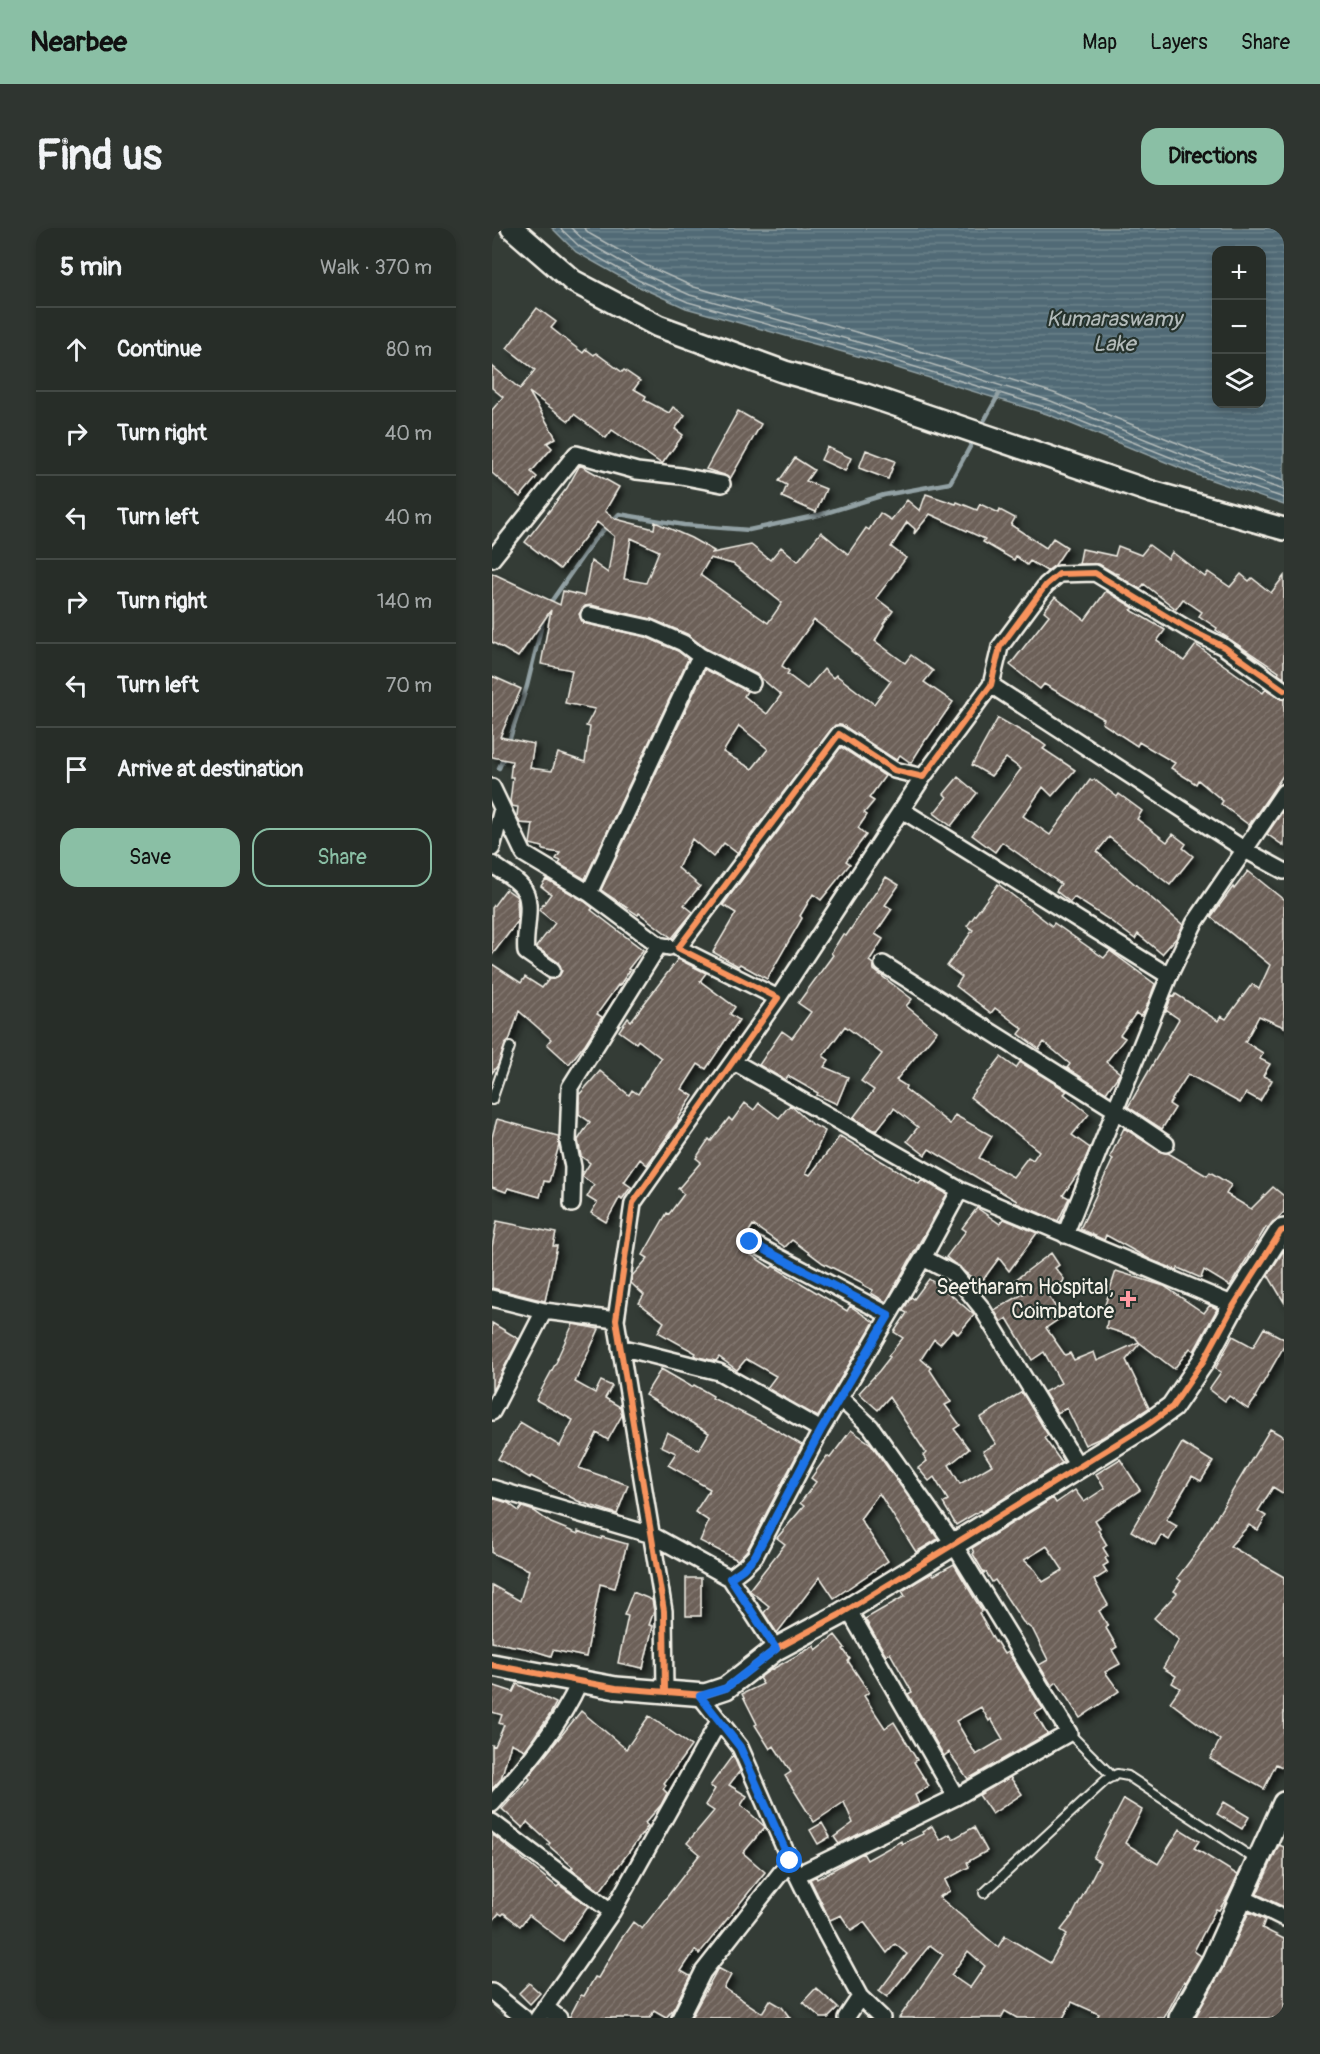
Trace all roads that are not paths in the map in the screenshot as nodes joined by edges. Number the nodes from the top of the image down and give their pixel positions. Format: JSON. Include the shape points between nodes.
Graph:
{"nodes":[{"id":1,"x":512,"y":228,"type":"edge"},
{"id":2,"x":722,"y":484,"type":"dead end"},
{"id":3,"x":1284,"y":529,"type":"edge"},
{"id":4,"x":492,"y":559,"type":"edge"},
{"id":5,"x":589,"y":615,"type":"dead end"},
{"id":6,"x":700,"y":656,"type":"junction"},
{"id":7,"x":752,"y":683,"type":"dead end"},
{"id":8,"x":991,"y":685,"type":"junction"},
{"id":9,"x":1284,"y":690,"type":"edge"},
{"id":10,"x":923,"y":777,"type":"junction"},
{"id":11,"x":492,"y":787,"type":"edge"},
{"id":12,"x":1284,"y":792,"type":"edge"},
{"id":13,"x":502,"y":809,"type":"junction"},
{"id":14,"x":902,"y":810,"type":"junction"},
{"id":15,"x":492,"y":848,"type":"edge"},
{"id":16,"x":1245,"y":850,"type":"junction"},
{"id":17,"x":492,"y":864,"type":"edge"},
{"id":18,"x":1284,"y":871,"type":"edge"},
{"id":19,"x":589,"y":893,"type":"junction"},
{"id":20,"x":659,"y":945,"type":"junction"},
{"id":21,"x":678,"y":948,"type":"junction"},
{"id":22,"x":883,"y":964,"type":"dead end"},
{"id":23,"x":552,"y":970,"type":"dead end"},
{"id":24,"x":1169,"y":976,"type":"junction"},
{"id":25,"x":778,"y":998,"type":"junction"},
{"id":26,"x":510,"y":1047,"type":"dead end"},
{"id":27,"x":734,"y":1062,"type":"junction"},
{"id":28,"x":492,"y":1100,"type":"edge"},
{"id":29,"x":1114,"y":1109,"type":"junction"},
{"id":30,"x":1166,"y":1144,"type":"dead end"},
{"id":31,"x":960,"y":1190,"type":"junction"},
{"id":32,"x":572,"y":1204,"type":"dead end"},
{"id":33,"x":1284,"y":1230,"type":"edge"},
{"id":34,"x":1065,"y":1235,"type":"junction"},
{"id":35,"x":750,"y":1242,"type":"dead end"},
{"id":36,"x":923,"y":1258,"type":"junction"},
{"id":37,"x":492,"y":1298,"type":"edge"},
{"id":38,"x":1234,"y":1305,"type":"junction"},
{"id":39,"x":544,"y":1311,"type":"junction"},
{"id":40,"x":889,"y":1315,"type":"junction"},
{"id":41,"x":616,"y":1320,"type":"junction"},
{"id":42,"x":620,"y":1347,"type":"junction"},
{"id":43,"x":840,"y":1398,"type":"junction"},
{"id":44,"x":492,"y":1412,"type":"edge"},
{"id":45,"x":821,"y":1430,"type":"junction"},
{"id":46,"x":1078,"y":1466,"type":"junction"},
{"id":47,"x":492,"y":1488,"type":"edge"},
{"id":48,"x":652,"y":1536,"type":"junction"},
{"id":49,"x":953,"y":1543,"type":"junction"},
{"id":50,"x":730,"y":1578,"type":"junction"},
{"id":51,"x":848,"y":1609,"type":"junction"},
{"id":52,"x":776,"y":1649,"type":"junction"},
{"id":53,"x":492,"y":1665,"type":"edge"},
{"id":54,"x":580,"y":1681,"type":"junction"},
{"id":55,"x":665,"y":1692,"type":"junction"},
{"id":56,"x":700,"y":1696,"type":"junction"},
{"id":57,"x":719,"y":1721,"type":"junction"},
{"id":58,"x":1069,"y":1733,"type":"junction"},
{"id":59,"x":1113,"y":1777,"type":"junction"},
{"id":60,"x":956,"y":1797,"type":"junction"},
{"id":61,"x":1284,"y":1803,"type":"edge"},
{"id":62,"x":492,"y":1804,"type":"edge"},
{"id":63,"x":492,"y":1822,"type":"edge"},
{"id":64,"x":790,"y":1861,"type":"junction"},
{"id":65,"x":1257,"y":1861,"type":"junction"},
{"id":66,"x":797,"y":1875,"type":"junction"},
{"id":67,"x":984,"y":1893,"type":"dead end"},
{"id":68,"x":1241,"y":1897,"type":"junction"},
{"id":69,"x":612,"y":1912,"type":"junction"},
{"id":70,"x":1284,"y":1918,"type":"edge"},
{"id":71,"x":492,"y":1992,"type":"edge"},
{"id":72,"x":860,"y":1997,"type":"junction"},
{"id":73,"x":542,"y":2013,"type":"edge"},
{"id":74,"x":524,"y":2018,"type":"edge"},
{"id":75,"x":560,"y":2018,"type":"edge"},
{"id":76,"x":680,"y":2018,"type":"edge"},
{"id":77,"x":846,"y":2018,"type":"edge"},
{"id":78,"x":882,"y":2018,"type":"edge"},
{"id":79,"x":1180,"y":2018,"type":"edge"}],
"edges":[{"from":1,"to":3,"type":"street","via":[[573,281],[658,326],[785,372],[862,394],[1152,492]]},
{"from":2,"to":4,"type":"street","via":[[637,471],[576,454]]},
{"from":5,"to":6,"type":"street","via":[[649,628],[683,643]]},
{"from":6,"to":7,"type":"street"},
{"from":6,"to":19,"type":"street"},
{"from":8,"to":9,"type":"street","via":[[1000,647],[1046,585],[1059,574],[1095,573],[1224,647]]},
{"from":8,"to":10,"type":"street"},
{"from":8,"to":16,"type":"street"},
{"from":10,"to":14,"type":"street"},
{"from":10,"to":21,"type":"street","via":[[894,770],[839,734]]},
{"from":11,"to":13,"type":"street"},
{"from":12,"to":16,"type":"street"},
{"from":13,"to":15,"type":"street"},
{"from":13,"to":19,"type":"street","via":[[524,854]]},
{"from":14,"to":24,"type":"street"},
{"from":14,"to":25,"type":"street"},
{"from":16,"to":18,"type":"street"},
{"from":16,"to":24,"type":"street","via":[[1194,924]]},
{"from":17,"to":23,"type":"street","via":[[523,888],[528,908],[526,952]]},
{"from":19,"to":20,"type":"street"},
{"from":20,"to":21,"type":"street"},
{"from":20,"to":32,"type":"street","via":[[570,1088]]},
{"from":21,"to":25,"type":"street"},
{"from":22,"to":29,"type":"street"},
{"from":24,"to":29,"type":"street"},
{"from":25,"to":27,"type":"street"},
{"from":26,"to":28,"type":"lane"},
{"from":27,"to":31,"type":"street"},
{"from":27,"to":41,"type":"street","via":[[633,1203]]},
{"from":29,"to":30,"type":"street"},
{"from":29,"to":34,"type":"street"},
{"from":31,"to":34,"type":"street"},
{"from":31,"to":36,"type":"street"},
{"from":33,"to":38,"type":"street"},
{"from":34,"to":38,"type":"street"},
{"from":35,"to":40,"type":"street"},
{"from":36,"to":40,"type":"street"},
{"from":36,"to":46,"type":"street","via":[[954,1274],[981,1307]]},
{"from":37,"to":39,"type":"street"},
{"from":38,"to":46,"type":"street","via":[[1172,1407]]},
{"from":39,"to":41,"type":"street"},
{"from":39,"to":44,"type":"street"},
{"from":40,"to":43,"type":"street"},
{"from":41,"to":42,"type":"street"},
{"from":42,"to":45,"type":"street","via":[[718,1372]]},
{"from":42,"to":48,"type":"street"},
{"from":43,"to":45,"type":"street"},
{"from":43,"to":49,"type":"street","via":[[871,1427]]},
{"from":45,"to":50,"type":"street","via":[[755,1556]]},
{"from":46,"to":49,"type":"street"},
{"from":47,"to":48,"type":"street"},
{"from":48,"to":50,"type":"street"},
{"from":48,"to":55,"type":"street","via":[[664,1611]]},
{"from":49,"to":51,"type":"street"},
{"from":49,"to":58,"type":"street"},
{"from":50,"to":52,"type":"street"},
{"from":51,"to":52,"type":"street"},
{"from":51,"to":60,"type":"street"},
{"from":52,"to":56,"type":"street","via":[[726,1688]]},
{"from":53,"to":54,"type":"street"},
{"from":54,"to":55,"type":"street"},
{"from":54,"to":62,"type":"street","via":[[569,1706],[534,1757]]},
{"from":55,"to":56,"type":"street"},
{"from":56,"to":57,"type":"street"},
{"from":57,"to":64,"type":"street","via":[[740,1747]]},
{"from":57,"to":69,"type":"street"},
{"from":58,"to":59,"type":"lane"},
{"from":58,"to":60,"type":"street"},
{"from":59,"to":65,"type":"lane","via":[[1128,1776]]},
{"from":59,"to":67,"type":"lane"},
{"from":60,"to":66,"type":"street"},
{"from":61,"to":65,"type":"street"},
{"from":63,"to":69,"type":"street"},
{"from":64,"to":66,"type":"street"},
{"from":64,"to":76,"type":"street","via":[[703,1972]]},
{"from":65,"to":68,"type":"street"},
{"from":66,"to":72,"type":"street"},
{"from":68,"to":70,"type":"street"},
{"from":68,"to":79,"type":"street","via":[[1212,1962]]},
{"from":69,"to":73,"type":"street"},
{"from":71,"to":74,"type":"street"},
{"from":72,"to":77,"type":"street"},
{"from":72,"to":78,"type":"street"},
{"from":73,"to":75,"type":"street"}]}
